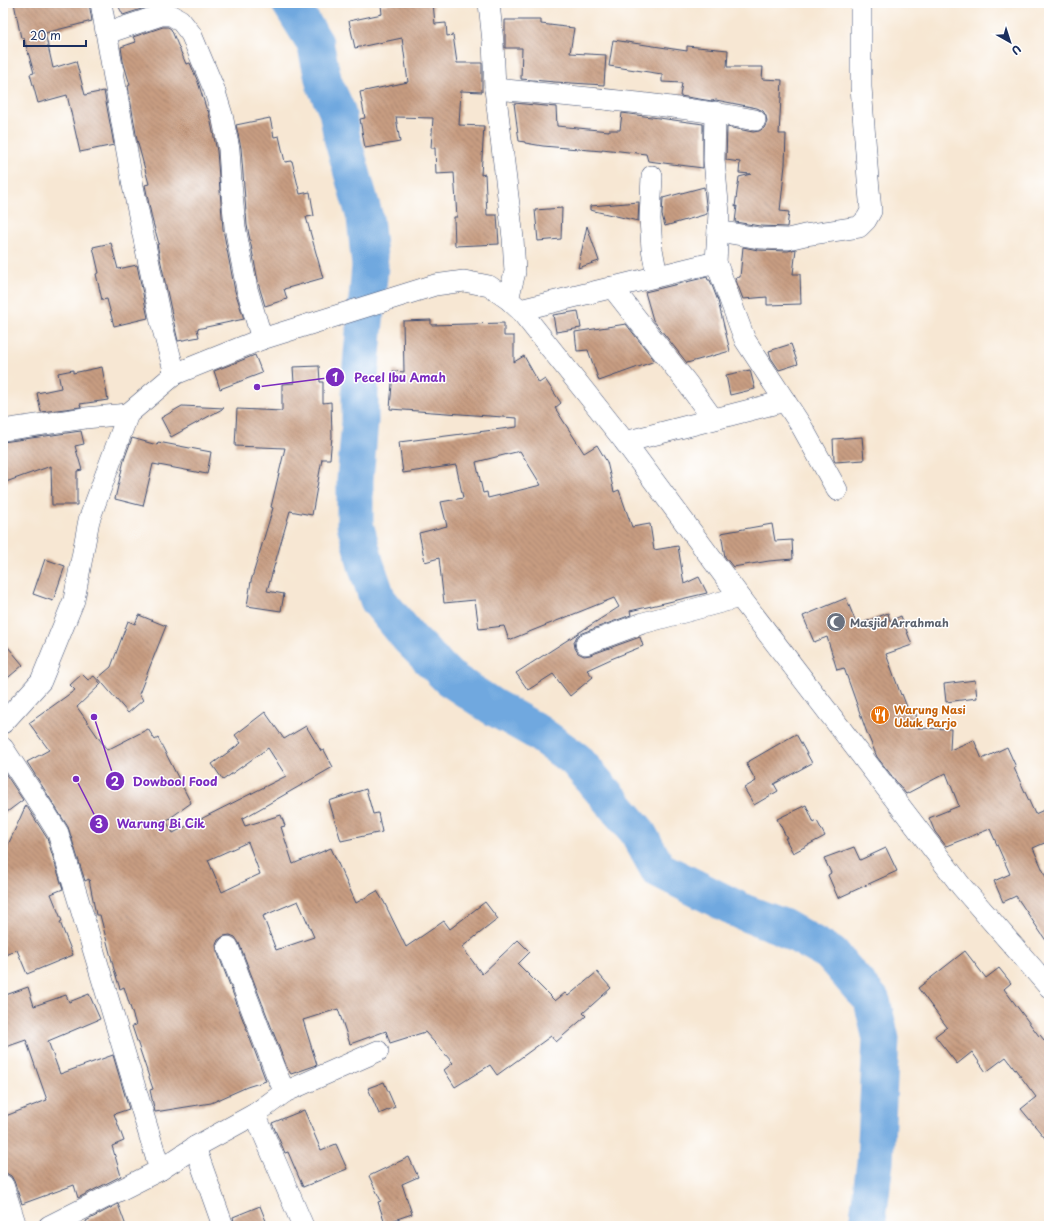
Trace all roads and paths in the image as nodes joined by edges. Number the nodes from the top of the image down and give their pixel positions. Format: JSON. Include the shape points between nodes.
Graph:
{"nodes":[{"id":1,"x":101,"y":3,"type":"edge"},
{"id":2,"x":489,"y":3,"type":"edge"},
{"id":3,"x":861,"y":3,"type":"edge"},
{"id":4,"x":107,"y":33,"type":"junction"},
{"id":5,"x":495,"y":88,"type":"junction"},
{"id":6,"x":714,"y":112,"type":"junction"},
{"id":7,"x":755,"y":120,"type":"dead end"},
{"id":8,"x":652,"y":176,"type":"dead end"},
{"id":9,"x":718,"y":231,"type":"junction"},
{"id":10,"x":716,"y":262,"type":"junction"},
{"id":11,"x":658,"y":276,"type":"junction"},
{"id":12,"x":612,"y":287,"type":"junction"},
{"id":13,"x":514,"y":305,"type":"junction"},
{"id":14,"x":262,"y":339,"type":"junction"},
{"id":15,"x":175,"y":374,"type":"junction"},
{"id":16,"x":785,"y":401,"type":"junction"},
{"id":17,"x":128,"y":414,"type":"junction"},
{"id":18,"x":713,"y":419,"type":"junction"},
{"id":19,"x":3,"y":430,"type":"edge"},
{"id":20,"x":625,"y":442,"type":"junction"},
{"id":21,"x":837,"y":490,"type":"dead end"},
{"id":22,"x":740,"y":597,"type":"junction"},
{"id":23,"x":586,"y":644,"type":"dead end"},
{"id":24,"x":3,"y":723,"type":"edge"},
{"id":25,"x":3,"y":748,"type":"edge"},
{"id":26,"x":228,"y":947,"type":"dead end"},
{"id":27,"x":1049,"y":987,"type":"edge"},
{"id":28,"x":378,"y":1051,"type":"dead end"},
{"id":29,"x":285,"y":1092,"type":"junction"},
{"id":30,"x":255,"y":1114,"type":"junction"},
{"id":31,"x":195,"y":1147,"type":"junction"},
{"id":32,"x":160,"y":1170,"type":"junction"},
{"id":33,"x":3,"y":1185,"type":"edge"},
{"id":34,"x":16,"y":1226,"type":"edge"},
{"id":35,"x":50,"y":1226,"type":"edge"},
{"id":36,"x":223,"y":1226,"type":"edge"},
{"id":37,"x":303,"y":1226,"type":"edge"}],
"edges":[{"from":1,"to":4,"type":"street"},
{"from":2,"to":5,"type":"street"},
{"from":3,"to":9,"type":"street","via":[[861,87],[871,211],[866,220],[859,227],[788,239],[759,238]]},
{"from":4,"to":14,"type":"street","via":[[161,15],[171,15],[180,20],[191,34],[222,115],[229,149],[235,227],[247,289]]},
{"from":4,"to":15,"type":"street","via":[[133,186],[161,322]]},
{"from":5,"to":6,"type":"street"},
{"from":5,"to":13,"type":"street","via":[[513,238]]},
{"from":6,"to":7,"type":"street"},
{"from":6,"to":9,"type":"street"},
{"from":8,"to":11,"type":"street","via":[[650,219],[652,249]]},
{"from":9,"to":10,"type":"street"},
{"from":10,"to":11,"type":"street"},
{"from":10,"to":16,"type":"street","via":[[745,340]]},
{"from":11,"to":12,"type":"street"},
{"from":12,"to":13,"type":"street"},
{"from":12,"to":18,"type":"street"},
{"from":13,"to":14,"type":"street","via":[[489,286],[464,281],[436,285]]},
{"from":13,"to":20,"type":"street"},
{"from":14,"to":15,"type":"street"},
{"from":15,"to":17,"type":"street"},
{"from":16,"to":18,"type":"street"},
{"from":16,"to":21,"type":"street"},
{"from":17,"to":19,"type":"street"},
{"from":17,"to":24,"type":"street","via":[[89,520],[74,600],[41,681]]},
{"from":18,"to":20,"type":"street"},
{"from":20,"to":22,"type":"street"},
{"from":22,"to":23,"type":"street","via":[[643,623]]},
{"from":22,"to":27,"type":"street","via":[[962,887]]},
{"from":25,"to":32,"type":"street","via":[[58,833]]},
{"from":26,"to":29,"type":"street"},
{"from":28,"to":29,"type":"street"},
{"from":29,"to":30,"type":"street"},
{"from":30,"to":31,"type":"street"},
{"from":30,"to":37,"type":"street"},
{"from":31,"to":32,"type":"street"},
{"from":31,"to":36,"type":"street"},
{"from":32,"to":35,"type":"street"},
{"from":33,"to":34,"type":"street"}]}
